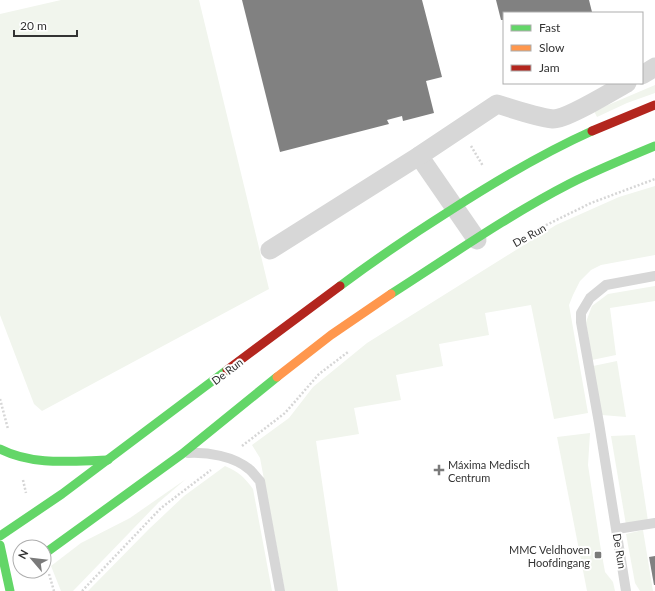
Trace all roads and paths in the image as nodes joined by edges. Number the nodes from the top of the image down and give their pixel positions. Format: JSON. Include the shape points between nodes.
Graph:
{"nodes":[{"id":1,"x":655,"y":67,"type":"edge"},
{"id":2,"x":643,"y":74,"type":"edge"},
{"id":3,"x":625,"y":84,"type":"edge"},
{"id":4,"x":655,"y":106,"type":"edge"},
{"id":5,"x":655,"y":146,"type":"edge"},
{"id":6,"x":419,"y":156,"type":"junction"},
{"id":7,"x":655,"y":179,"type":"edge"},
{"id":8,"x":455,"y":208,"type":"junction"},
{"id":9,"x":525,"y":236,"type":"dead end"},
{"id":10,"x":477,"y":240,"type":"junction"},
{"id":11,"x":270,"y":250,"type":"dead end"},
{"id":12,"x":655,"y":276,"type":"edge"},
{"id":13,"x":350,"y":350,"type":"dead end"},
{"id":14,"x":0,"y":450,"type":"edge"},
{"id":15,"x":182,"y":454,"type":"junction"},
{"id":16,"x":226,"y":458,"type":"junction"},
{"id":17,"x":108,"y":460,"type":"junction"},
{"id":18,"x":655,"y":523,"type":"edge"},
{"id":19,"x":617,"y":529,"type":"junction"},
{"id":20,"x":0,"y":536,"type":"edge"},
{"id":21,"x":0,"y":545,"type":"edge"},
{"id":22,"x":52,"y":548,"type":"edge"},
{"id":23,"x":5,"y":584,"type":"edge"},
{"id":24,"x":82,"y":591,"type":"edge"},
{"id":25,"x":280,"y":591,"type":"edge"},
{"id":26,"x":626,"y":591,"type":"edge"}],
"edges":[{"from":1,"to":2,"type":"street"},
{"from":3,"to":6,"type":"street","via":[[568,116],[555,119],[497,104]]},
{"from":4,"to":8,"type":"main road","name":"De Run","via":[[569,142],[521,167]]},
{"from":5,"to":10,"type":"main road","name":"De Run","via":[[569,184]]},
{"from":6,"to":8,"type":"street"},
{"from":6,"to":11,"type":"street"},
{"from":7,"to":9,"type":"path","name":"De Run","via":[[591,203]]},
{"from":8,"to":10,"type":"street"},
{"from":8,"to":17,"type":"main road","name":"De Run","via":[[362,269]]},
{"from":10,"to":15,"type":"main road","name":"De Run","via":[[331,335]]},
{"from":12,"to":19,"type":"lane","name":"De Run","via":[[606,285],[590,298],[581,313]]},
{"from":13,"to":16,"type":"path","via":[[319,374],[285,413]]},
{"from":14,"to":17,"type":"main road","via":[[16,457],[41,461]]},
{"from":15,"to":16,"type":"lane","via":[[208,453]]},
{"from":15,"to":22,"type":"main road","name":"De Run"},
{"from":16,"to":24,"type":"path","via":[[161,508]]},
{"from":16,"to":25,"type":"lane","via":[[250,470],[260,481]]},
{"from":17,"to":20,"type":"main road","name":"De Run"},
{"from":18,"to":19,"type":"lane"},
{"from":19,"to":26,"type":"lane","name":"De Run"},
{"from":21,"to":23,"type":"main road"}]}
